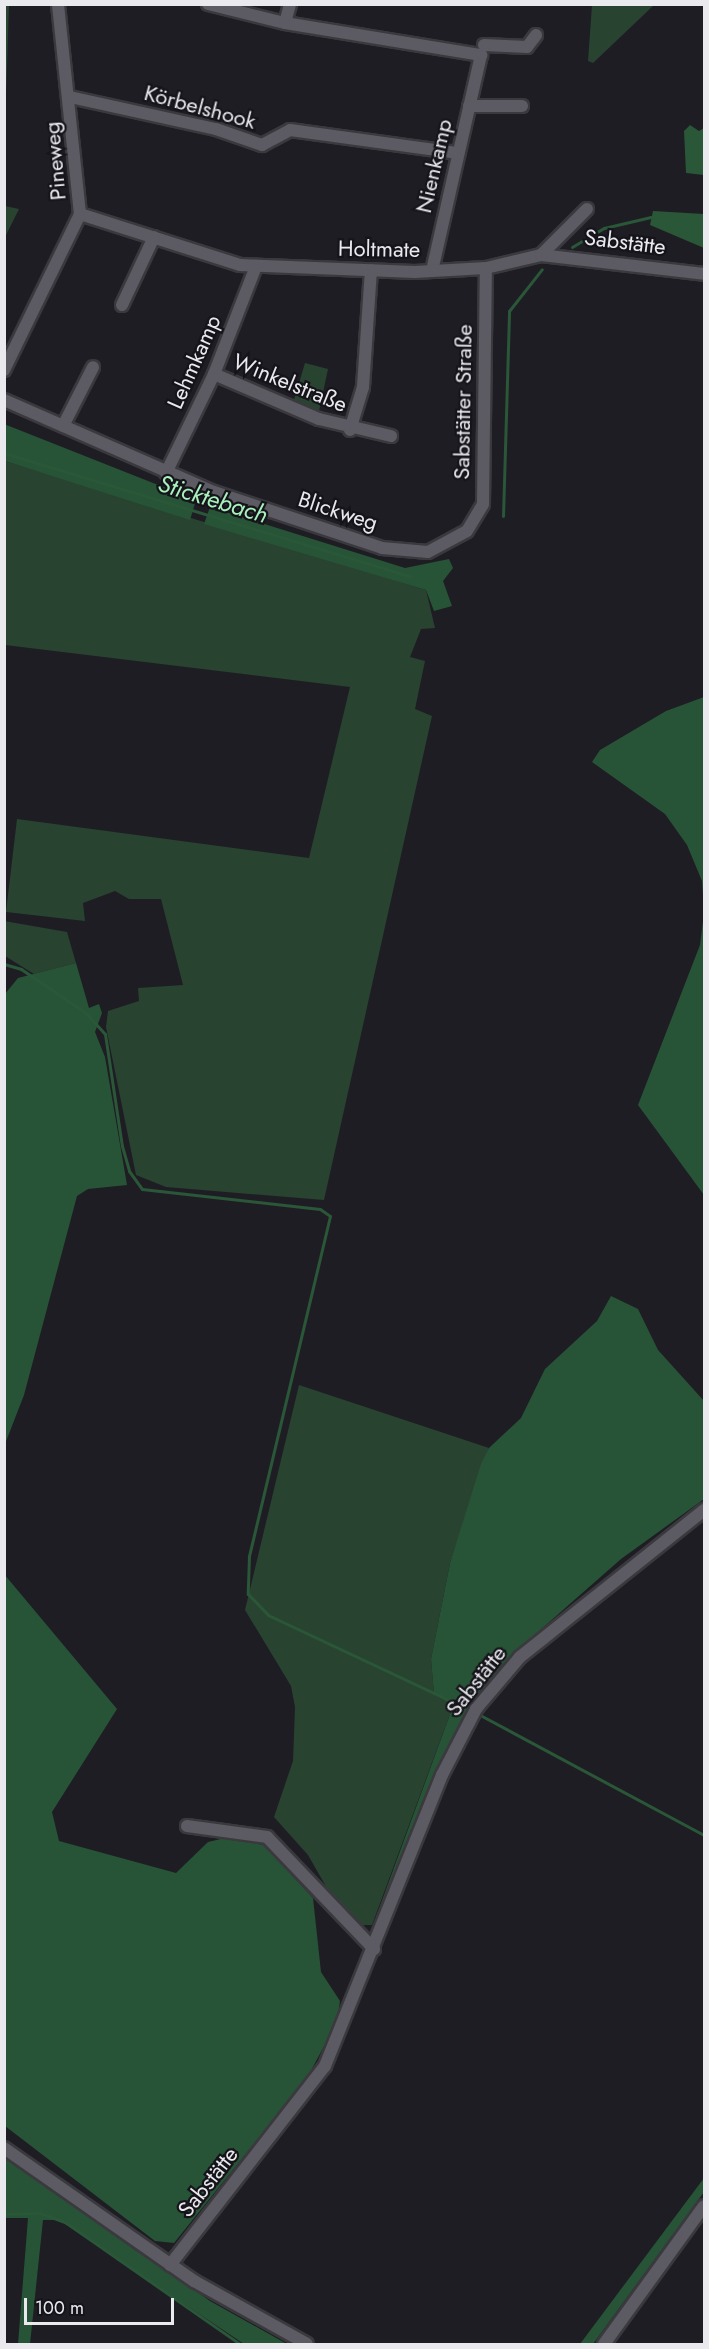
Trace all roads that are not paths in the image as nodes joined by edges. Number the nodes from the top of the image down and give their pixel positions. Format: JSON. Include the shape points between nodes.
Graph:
{"nodes":[{"id":1,"x":58,"y":4,"type":"edge"},
{"id":2,"x":208,"y":4,"type":"edge"},
{"id":3,"x":290,"y":4,"type":"edge"},
{"id":4,"x":285,"y":23,"type":"junction"},
{"id":5,"x":536,"y":35,"type":"dead end"},
{"id":6,"x":484,"y":46,"type":"junction"},
{"id":7,"x":70,"y":97,"type":"junction"},
{"id":8,"x":469,"y":106,"type":"junction"},
{"id":9,"x":522,"y":106,"type":"dead end"},
{"id":10,"x":458,"y":153,"type":"junction"},
{"id":11,"x":587,"y":209,"type":"dead end"},
{"id":12,"x":80,"y":214,"type":"junction"},
{"id":13,"x":154,"y":237,"type":"junction"},
{"id":14,"x":541,"y":255,"type":"junction"},
{"id":15,"x":256,"y":266,"type":"junction"},
{"id":16,"x":486,"y":268,"type":"junction"},
{"id":17,"x":371,"y":270,"type":"junction"},
{"id":18,"x":432,"y":270,"type":"junction"},
{"id":19,"x":705,"y":274,"type":"edge"},
{"id":20,"x":122,"y":305,"type":"dead end"},
{"id":21,"x":93,"y":367,"type":"dead end"},
{"id":22,"x":4,"y":370,"type":"edge"},
{"id":23,"x":214,"y":374,"type":"junction"},
{"id":24,"x":4,"y":400,"type":"edge"},
{"id":25,"x":63,"y":426,"type":"junction"},
{"id":26,"x":350,"y":430,"type":"junction"},
{"id":27,"x":391,"y":436,"type":"dead end"},
{"id":28,"x":166,"y":473,"type":"junction"},
{"id":29,"x":467,"y":531,"type":"joint"},
{"id":30,"x":705,"y":1510,"type":"edge"},
{"id":31,"x":187,"y":1826,"type":"dead end"},
{"id":32,"x":374,"y":1948,"type":"junction"},
{"id":33,"x":4,"y":2148,"type":"edge"},
{"id":34,"x":705,"y":2206,"type":"edge"},
{"id":35,"x":170,"y":2265,"type":"junction"},
{"id":36,"x":307,"y":2344,"type":"edge"},
{"id":37,"x":604,"y":2344,"type":"edge"}],
"edges":[{"from":1,"to":7,"type":"street","name":"Pineweg"},
{"from":2,"to":4,"type":"street"},
{"from":3,"to":4,"type":"street"},
{"from":4,"to":6,"type":"street"},
{"from":5,"to":6,"type":"street","via":[[527,47]]},
{"from":6,"to":8,"type":"street","name":"Nienkamp"},
{"from":7,"to":10,"type":"street","name":"Körbelshook","via":[[216,129],[262,145],[298,130]]},
{"from":7,"to":12,"type":"street","name":"Pineweg"},
{"from":8,"to":9,"type":"street","name":"Nienkamp"},
{"from":8,"to":10,"type":"street","name":"Nienkamp"},
{"from":10,"to":18,"type":"street","name":"Nienkamp"},
{"from":11,"to":14,"type":"street"},
{"from":12,"to":13,"type":"street","name":"Holtmate"},
{"from":12,"to":22,"type":"street","name":"Pineweg"},
{"from":13,"to":15,"type":"street","name":"Holtmate","via":[[219,260]]},
{"from":13,"to":20,"type":"street"},
{"from":14,"to":16,"type":"street","name":"Holtmate"},
{"from":14,"to":19,"type":"street","name":"Sabstätte"},
{"from":15,"to":17,"type":"street","name":"Holtmate"},
{"from":15,"to":23,"type":"street","name":"Lehmkamp"},
{"from":16,"to":18,"type":"street","name":"Holtmate"},
{"from":16,"to":29,"type":"street","name":"Sabstätter Straße","via":[[483,504]]},
{"from":17,"to":18,"type":"street","name":"Holtmate"},
{"from":17,"to":26,"type":"street","name":"Winkelstraße","via":[[363,387]]},
{"from":21,"to":25,"type":"street"},
{"from":23,"to":26,"type":"street","name":"Winkelstraße"},
{"from":23,"to":28,"type":"street","name":"Lehmkamp"},
{"from":24,"to":25,"type":"street","name":"Blickweg"},
{"from":25,"to":28,"type":"street","name":"Blickweg"},
{"from":26,"to":27,"type":"street","name":"Winkelstraße"},
{"from":28,"to":29,"type":"street","name":"Blickweg","via":[[399,552],[436,550]]},
{"from":30,"to":32,"type":"street","name":"Sabstätte","via":[[520,1657],[476,1709],[442,1775]]},
{"from":31,"to":32,"type":"street","via":[[267,1837]]},
{"from":32,"to":35,"type":"street","name":"Sabstätte","via":[[325,2066]]},
{"from":33,"to":35,"type":"street"},
{"from":34,"to":37,"type":"street"},
{"from":35,"to":36,"type":"street"}]}
